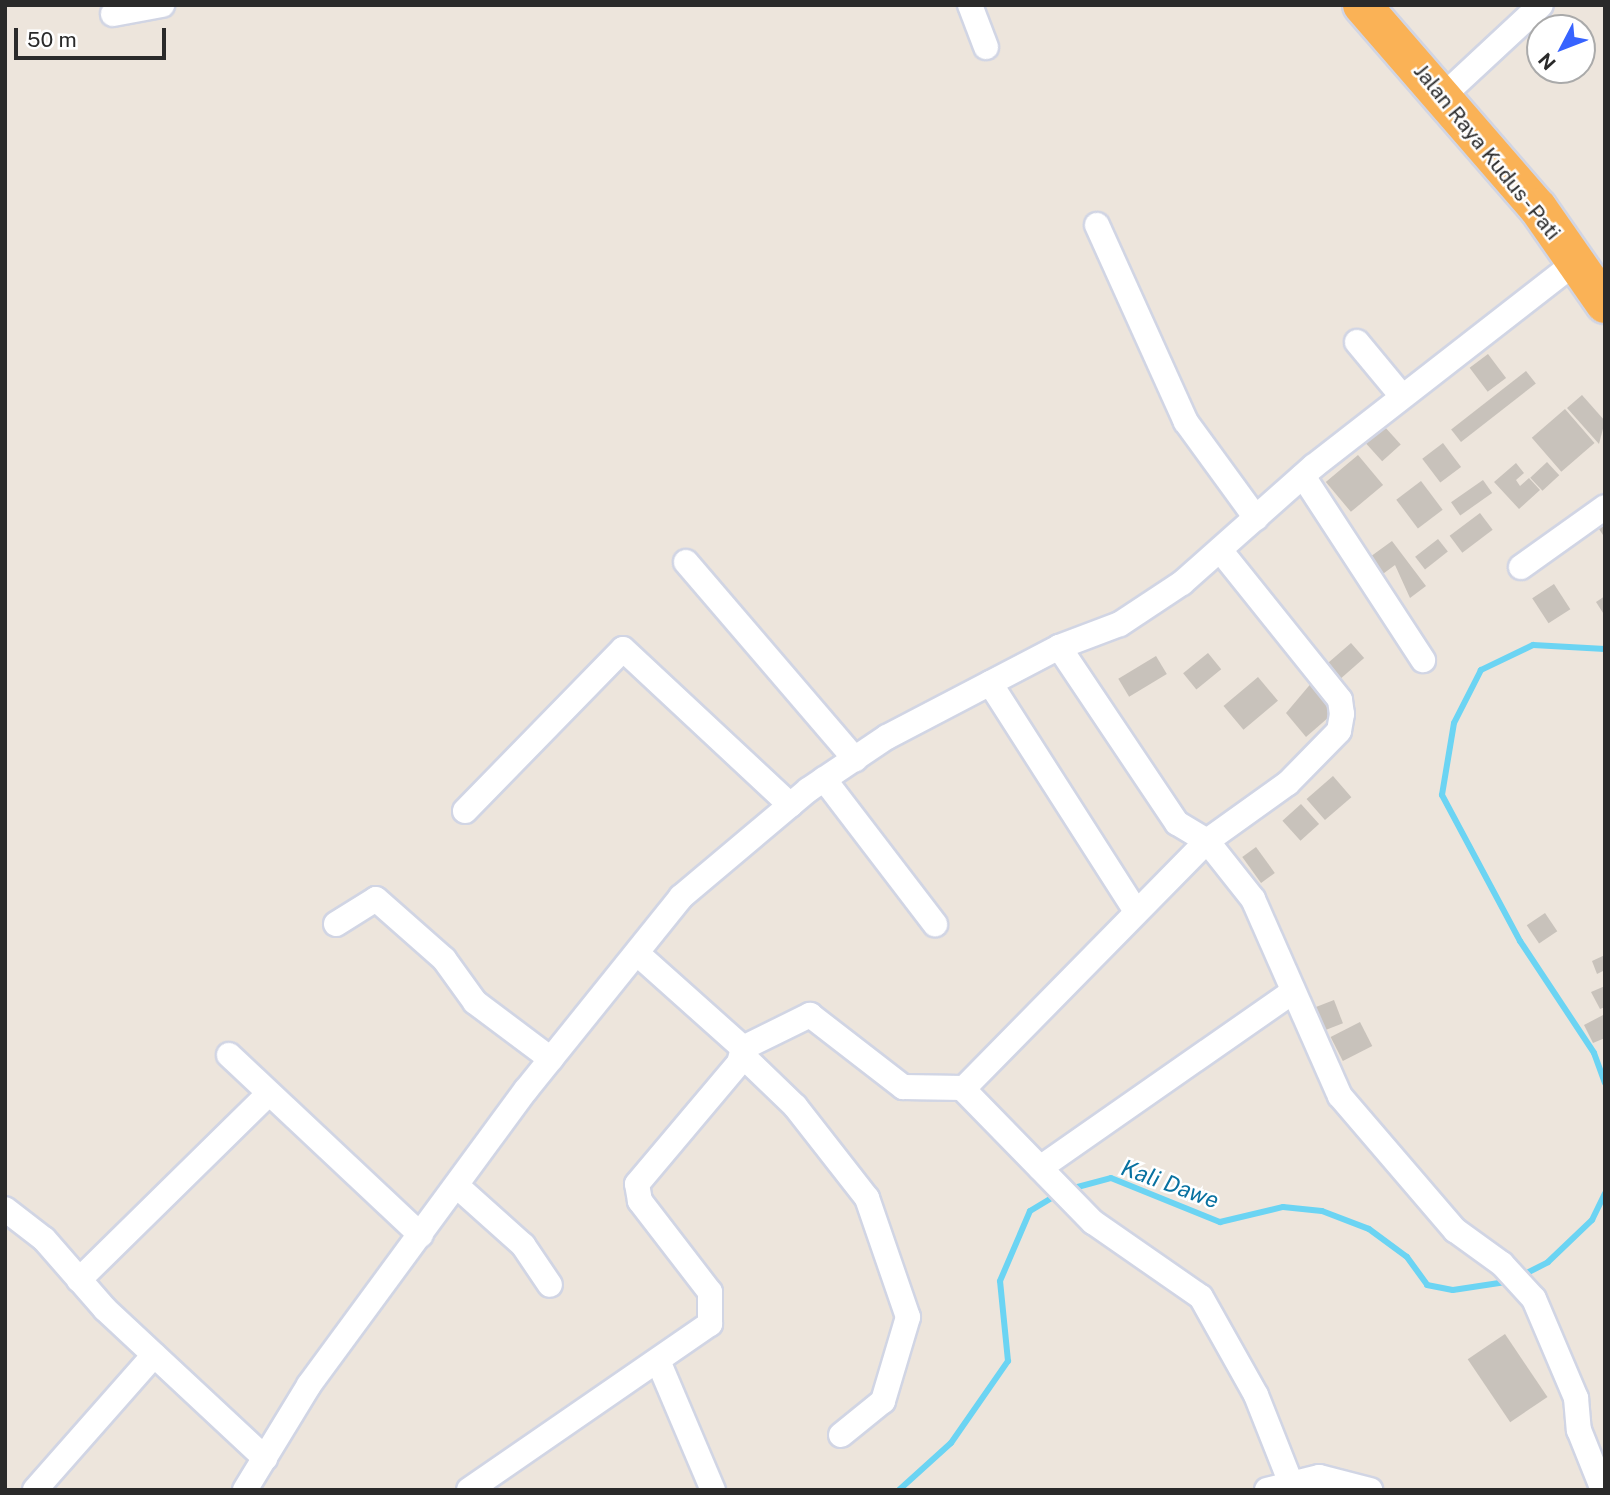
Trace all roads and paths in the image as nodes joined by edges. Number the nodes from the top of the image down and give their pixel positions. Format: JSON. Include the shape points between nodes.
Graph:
{"nodes":[{"id":1,"x":162,"y":5,"type":"edge"},
{"id":2,"x":970,"y":5,"type":"edge"},
{"id":3,"x":1362,"y":5,"type":"edge"},
{"id":4,"x":1541,"y":5,"type":"edge"},
{"id":5,"x":113,"y":14,"type":"dead end"},
{"id":6,"x":986,"y":47,"type":"dead end"},
{"id":7,"x":1444,"y":95,"type":"junction"},
{"id":8,"x":1097,"y":225,"type":"dead end"},
{"id":9,"x":1595,"y":285,"type":"edge"},
{"id":10,"x":1357,"y":342,"type":"dead end"},
{"id":11,"x":1401,"y":395,"type":"junction"},
{"id":12,"x":1303,"y":476,"type":"junction"},
{"id":13,"x":1605,"y":507,"type":"edge"},
{"id":14,"x":1256,"y":518,"type":"junction"},
{"id":15,"x":1220,"y":550,"type":"junction"},
{"id":16,"x":686,"y":562,"type":"dead end"},
{"id":17,"x":1521,"y":567,"type":"dead end"},
{"id":18,"x":1059,"y":647,"type":"junction"},
{"id":19,"x":1423,"y":660,"type":"dead end"},
{"id":20,"x":990,"y":683,"type":"junction"},
{"id":21,"x":855,"y":759,"type":"junction"},
{"id":22,"x":824,"y":779,"type":"junction"},
{"id":23,"x":790,"y":805,"type":"junction"},
{"id":24,"x":465,"y":811,"type":"dead end"},
{"id":25,"x":1206,"y":841,"type":"junction"},
{"id":26,"x":1135,"y":910,"type":"junction"},
{"id":27,"x":336,"y":924,"type":"dead end"},
{"id":28,"x":935,"y":924,"type":"dead end"},
{"id":29,"x":639,"y":955,"type":"junction"},
{"id":30,"x":1292,"y":992,"type":"junction"},
{"id":31,"x":743,"y":1052,"type":"junction"},
{"id":32,"x":229,"y":1055,"type":"dead end"},
{"id":33,"x":551,"y":1059,"type":"junction"},
{"id":34,"x":963,"y":1088,"type":"junction"},
{"id":35,"x":268,"y":1094,"type":"junction"},
{"id":36,"x":1040,"y":1168,"type":"junction"},
{"id":37,"x":457,"y":1186,"type":"junction"},
{"id":38,"x":5,"y":1209,"type":"edge"},
{"id":39,"x":421,"y":1235,"type":"junction"},
{"id":40,"x":79,"y":1280,"type":"junction"},
{"id":41,"x":550,"y":1285,"type":"dead end"},
{"id":42,"x":154,"y":1355,"type":"junction"},
{"id":43,"x":659,"y":1363,"type":"junction"},
{"id":44,"x":841,"y":1435,"type":"dead end"},
{"id":45,"x":265,"y":1458,"type":"junction"},
{"id":46,"x":1278,"y":1485,"type":"edge"},
{"id":47,"x":38,"y":1488,"type":"edge"},
{"id":48,"x":247,"y":1489,"type":"edge"},
{"id":49,"x":469,"y":1490,"type":"edge"},
{"id":50,"x":713,"y":1490,"type":"edge"},
{"id":51,"x":1370,"y":1490,"type":"edge"},
{"id":52,"x":1602,"y":1490,"type":"edge"}],
"edges":[{"from":1,"to":5,"type":"street"},
{"from":2,"to":6,"type":"street"},
{"from":3,"to":7,"type":"highway","name":"Jalan Raya Kudus - Pati"},
{"from":4,"to":7,"type":"street"},
{"from":7,"to":9,"type":"highway","name":"Jalan Raya Kudus - Pati"},
{"from":8,"to":14,"type":"street","via":[[1186,422]]},
{"from":9,"to":11,"type":"street"},
{"from":10,"to":11,"type":"street"},
{"from":11,"to":12,"type":"street"},
{"from":12,"to":14,"type":"street"},
{"from":12,"to":19,"type":"street"},
{"from":13,"to":17,"type":"street"},
{"from":14,"to":15,"type":"street"},
{"from":15,"to":18,"type":"street","via":[[1120,624]]},
{"from":15,"to":25,"type":"street","via":[[1340,700],[1342,714],[1339,731],[1288,783]]},
{"from":16,"to":21,"type":"street"},
{"from":18,"to":20,"type":"street"},
{"from":18,"to":25,"type":"street","via":[[1177,823]]},
{"from":20,"to":21,"type":"street"},
{"from":20,"to":26,"type":"street"},
{"from":21,"to":22,"type":"street"},
{"from":22,"to":23,"type":"street"},
{"from":22,"to":28,"type":"street"},
{"from":23,"to":24,"type":"street","via":[[623,649]]},
{"from":23,"to":29,"type":"street","via":[[681,897]]},
{"from":25,"to":26,"type":"street"},
{"from":25,"to":30,"type":"street","via":[[1253,898]]},
{"from":26,"to":34,"type":"street"},
{"from":27,"to":33,"type":"street","via":[[376,899],[436,950],[475,1002]]},
{"from":29,"to":31,"type":"street"},
{"from":29,"to":33,"type":"street"},
{"from":30,"to":36,"type":"street"},
{"from":30,"to":52,"type":"street","via":[[1340,1096],[1455,1230],[1502,1264],[1534,1299],[1576,1398],[1579,1430]]},
{"from":31,"to":34,"type":"street","via":[[810,1015],[903,1087]]},
{"from":31,"to":43,"type":"street","via":[[637,1184],[640,1201],[710,1292],[713,1313],[697,1338]]},
{"from":31,"to":44,"type":"street","via":[[795,1106],[867,1199],[908,1317],[883,1401]]},
{"from":32,"to":35,"type":"street"},
{"from":33,"to":37,"type":"street"},
{"from":34,"to":36,"type":"street"},
{"from":35,"to":39,"type":"street"},
{"from":35,"to":40,"type":"street"},
{"from":36,"to":46,"type":"street","via":[[1093,1223],[1201,1297],[1256,1395]]},
{"from":37,"to":39,"type":"street"},
{"from":37,"to":41,"type":"street","via":[[523,1245]]},
{"from":38,"to":40,"type":"street","via":[[44,1239]]},
{"from":39,"to":45,"type":"street","via":[[309,1385]]},
{"from":40,"to":42,"type":"street"},
{"from":42,"to":45,"type":"street"},
{"from":42,"to":47,"type":"street"},
{"from":43,"to":49,"type":"street"},
{"from":43,"to":50,"type":"street"},
{"from":45,"to":48,"type":"street"},
{"from":46,"to":51,"type":"street","via":[[1319,1477]]}]}
